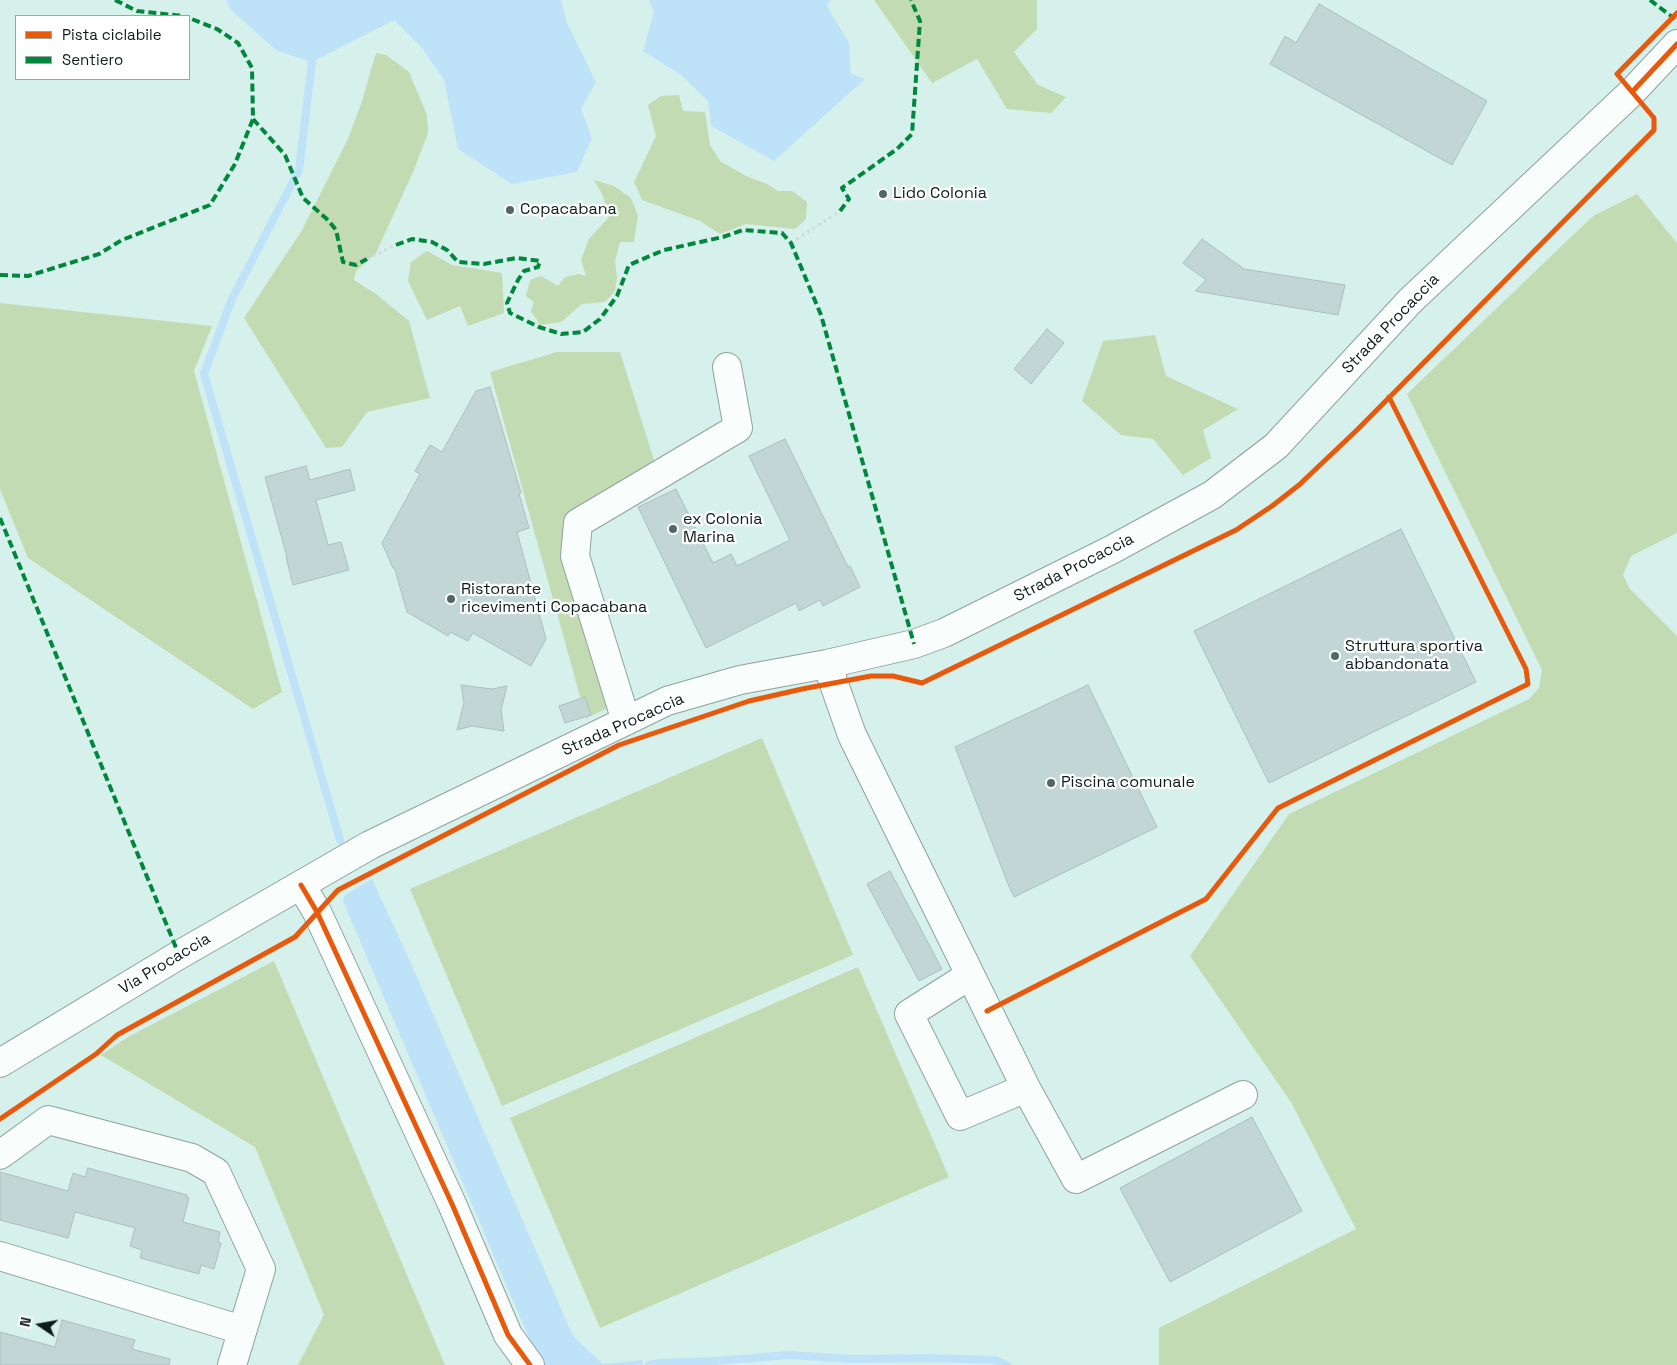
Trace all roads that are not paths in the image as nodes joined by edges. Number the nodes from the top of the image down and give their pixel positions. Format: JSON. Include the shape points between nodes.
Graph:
{"nodes":[{"id":1,"x":1677,"y":44,"type":"edge"},
{"id":2,"x":727,"y":367,"type":"dead end"},
{"id":3,"x":827,"y":664,"type":"junction"},
{"id":4,"x":626,"y":721,"type":"junction"},
{"id":5,"x":332,"y":867,"type":"joint"},
{"id":6,"x":302,"y":885,"type":"junction"},
{"id":7,"x":970,"y":975,"type":"junction"},
{"id":8,"x":0,"y":1063,"type":"edge"},
{"id":9,"x":1026,"y":1088,"type":"junction"},
{"id":10,"x":1242,"y":1095,"type":"dead end"},
{"id":11,"x":0,"y":1155,"type":"edge"},
{"id":12,"x":0,"y":1256,"type":"edge"},
{"id":13,"x":242,"y":1330,"type":"junction"},
{"id":14,"x":508,"y":1335,"type":"junction"},
{"id":15,"x":232,"y":1365,"type":"edge"},
{"id":16,"x":512,"y":1365,"type":"edge"},
{"id":17,"x":530,"y":1365,"type":"edge"}],
"edges":[{"from":1,"to":3,"type":"street","name":"Strada Procaccia","via":[[1632,92],[1410,301],[1276,446],[1212,495],[1111,550],[944,633],[914,644]]},
{"from":2,"to":4,"type":"street","via":[[738,428],[578,523],[575,556]]},
{"from":3,"to":4,"type":"street","name":"Strada Procaccia","via":[[740,680],[667,702]]},
{"from":3,"to":7,"type":"street","via":[[852,735]]},
{"from":4,"to":5,"type":"street","name":"Strada Procaccia","via":[[370,845]]},
{"from":5,"to":6,"type":"street","name":"Via Procaccia"},
{"from":6,"to":8,"type":"street","name":"Via Procaccia"},
{"from":6,"to":14,"type":"street","via":[[444,1186]]},
{"from":7,"to":9,"type":"street"},
{"from":7,"to":9,"type":"street","via":[[909,1014],[960,1116]]},
{"from":9,"to":10,"type":"street","via":[[1076,1179]]},
{"from":11,"to":13,"type":"street","via":[[48,1120],[192,1158],[216,1172],[261,1269]]},
{"from":12,"to":13,"type":"street"},
{"from":13,"to":15,"type":"street"},
{"from":14,"to":16,"type":"street"},
{"from":14,"to":17,"type":"street"}]}
